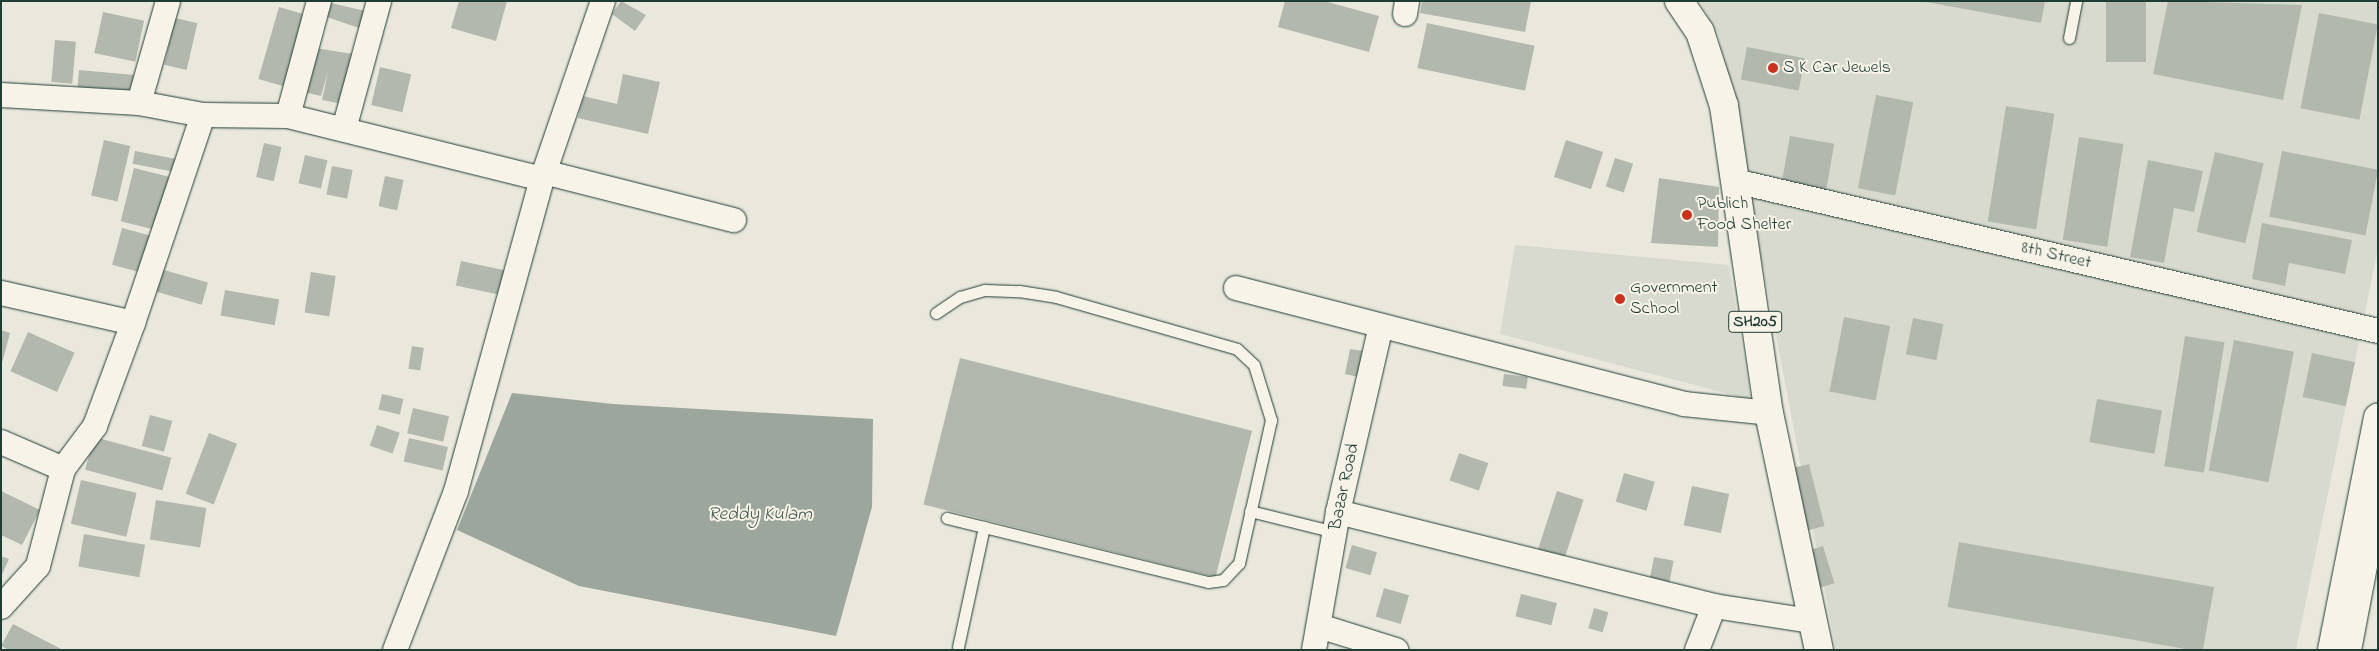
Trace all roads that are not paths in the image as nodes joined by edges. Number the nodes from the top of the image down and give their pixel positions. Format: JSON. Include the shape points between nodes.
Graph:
{"nodes":[{"id":1,"x":168,"y":1,"type":"edge"},
{"id":2,"x":319,"y":1,"type":"edge"},
{"id":3,"x":379,"y":1,"type":"edge"},
{"id":4,"x":603,"y":1,"type":"edge"},
{"id":5,"x":1679,"y":1,"type":"edge"},
{"id":6,"x":2076,"y":1,"type":"edge"},
{"id":7,"x":2069,"y":38,"type":"dead end"},
{"id":8,"x":1,"y":95,"type":"edge"},
{"id":9,"x":139,"y":103,"type":"junction"},
{"id":10,"x":203,"y":115,"type":"junction"},
{"id":11,"x":288,"y":116,"type":"junction"},
{"id":12,"x":344,"y":129,"type":"junction"},
{"id":13,"x":543,"y":176,"type":"junction"},
{"id":14,"x":1734,"y":182,"type":"junction"},
{"id":15,"x":734,"y":220,"type":"dead end"},
{"id":16,"x":1236,"y":288,"type":"dead end"},
{"id":17,"x":1,"y":293,"type":"edge"},
{"id":18,"x":936,"y":313,"type":"dead end"},
{"id":19,"x":133,"y":323,"type":"junction"},
{"id":20,"x":1381,"y":326,"type":"junction"},
{"id":21,"x":2378,"y":331,"type":"edge"},
{"id":22,"x":1768,"y":413,"type":"junction"},
{"id":23,"x":2378,"y":418,"type":"edge"},
{"id":24,"x":1,"y":442,"type":"edge"},
{"id":25,"x":63,"y":469,"type":"junction"},
{"id":26,"x":2378,"y":488,"type":"edge"},
{"id":27,"x":1250,"y":511,"type":"junction"},
{"id":28,"x":947,"y":518,"type":"dead end"},
{"id":29,"x":1337,"y":522,"type":"junction"},
{"id":30,"x":984,"y":528,"type":"junction"},
{"id":31,"x":1714,"y":606,"type":"junction"},
{"id":32,"x":1,"y":607,"type":"edge"},
{"id":33,"x":1810,"y":621,"type":"junction"},
{"id":34,"x":1319,"y":626,"type":"junction"},
{"id":35,"x":958,"y":647,"type":"dead end"},
{"id":36,"x":395,"y":650,"type":"edge"},
{"id":37,"x":1314,"y":650,"type":"edge"},
{"id":38,"x":1396,"y":650,"type":"edge"},
{"id":39,"x":1697,"y":650,"type":"edge"},
{"id":40,"x":1818,"y":650,"type":"edge"},
{"id":41,"x":2332,"y":650,"type":"edge"},
{"id":42,"x":2347,"y":650,"type":"edge"}],
"edges":[{"from":1,"to":9,"type":"street"},
{"from":2,"to":11,"type":"street"},
{"from":3,"to":12,"type":"street"},
{"from":4,"to":13,"type":"street"},
{"from":5,"to":14,"type":"main road","number":"SH205","via":[[1700,32],[1716,74]]},
{"from":6,"to":7,"type":"lane"},
{"from":8,"to":9,"type":"street"},
{"from":9,"to":10,"type":"street"},
{"from":10,"to":11,"type":"street"},
{"from":10,"to":19,"type":"street"},
{"from":11,"to":12,"type":"street"},
{"from":12,"to":13,"type":"street"},
{"from":13,"to":15,"type":"street"},
{"from":13,"to":36,"type":"street","via":[[456,490]]},
{"from":14,"to":21,"type":"street","name":"8th Street"},
{"from":14,"to":22,"type":"main road","number":"SH205"},
{"from":16,"to":20,"type":"street"},
{"from":17,"to":19,"type":"street"},
{"from":18,"to":27,"type":"lane","via":[[960,297],[985,290],[1019,291],[1056,297],[1237,349],[1254,364],[1271,420]]},
{"from":19,"to":25,"type":"street","via":[[94,426]]},
{"from":20,"to":22,"type":"street","via":[[1684,404],[1740,413]]},
{"from":20,"to":29,"type":"street","name":"Bazar Road"},
{"from":22,"to":33,"type":"main road","number":"SH205"},
{"from":23,"to":41,"type":"main road"},
{"from":24,"to":25,"type":"street"},
{"from":25,"to":32,"type":"street","via":[[38,566]]},
{"from":26,"to":42,"type":"main road"},
{"from":27,"to":29,"type":"lane"},
{"from":27,"to":30,"type":"lane","via":[[1239,563],[1223,580],[1208,582]]},
{"from":28,"to":30,"type":"lane"},
{"from":29,"to":31,"type":"street"},
{"from":29,"to":34,"type":"street","name":"Bazar Road"},
{"from":30,"to":35,"type":"lane"},
{"from":31,"to":33,"type":"street"},
{"from":31,"to":39,"type":"street"},
{"from":33,"to":40,"type":"main road","number":"SH205"},
{"from":34,"to":37,"type":"street","name":"Bazar Road"},
{"from":34,"to":38,"type":"street"}]}
